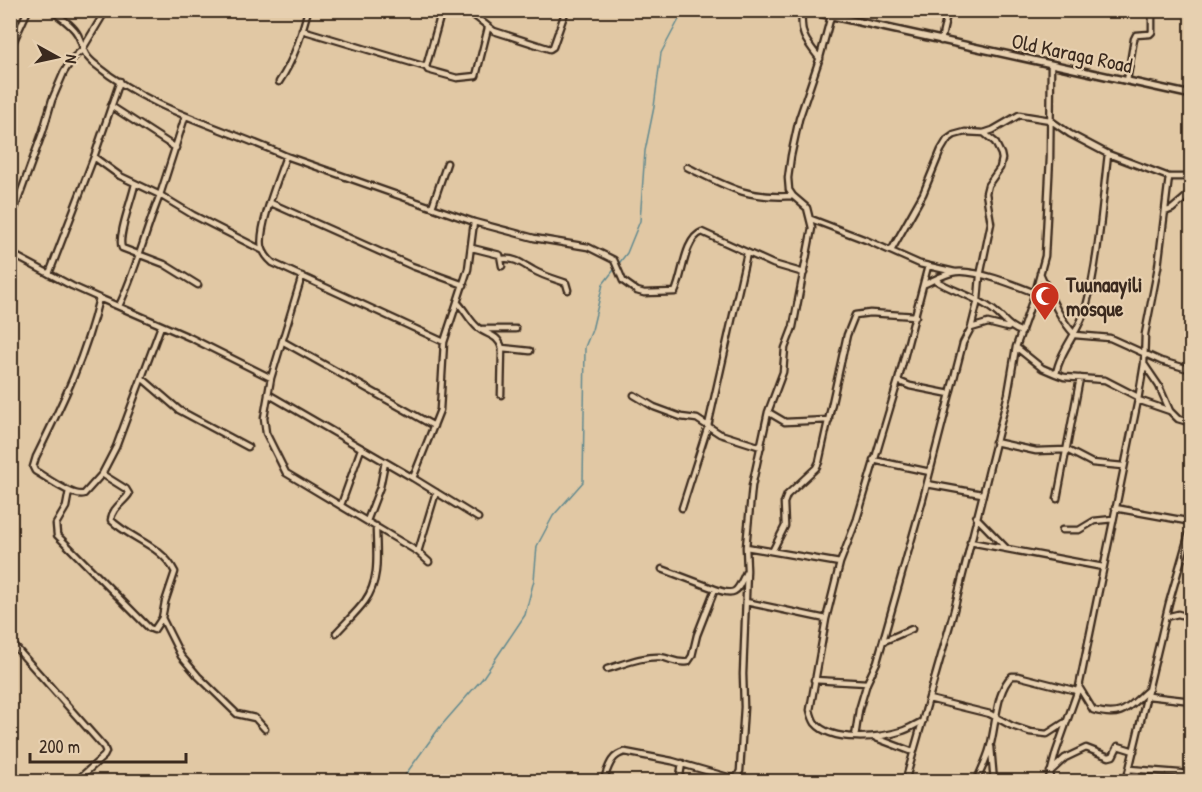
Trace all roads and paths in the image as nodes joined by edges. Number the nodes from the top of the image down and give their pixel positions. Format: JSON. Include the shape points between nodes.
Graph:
{"nodes":[{"id":1,"x":28,"y":10,"type":"edge"},
{"id":2,"x":51,"y":10,"type":"edge"},
{"id":3,"x":106,"y":10,"type":"edge"},
{"id":4,"x":308,"y":10,"type":"edge"},
{"id":5,"x":442,"y":10,"type":"edge"},
{"id":6,"x":462,"y":10,"type":"edge"},
{"id":7,"x":566,"y":10,"type":"edge"},
{"id":8,"x":804,"y":10,"type":"edge"},
{"id":9,"x":948,"y":10,"type":"edge"},
{"id":10,"x":1152,"y":11,"type":"edge"},
{"id":11,"x":827,"y":14,"type":"edge"},
{"id":12,"x":488,"y":28,"type":"junction"},
{"id":13,"x":302,"y":30,"type":"junction"},
{"id":14,"x":941,"y":41,"type":"junction"},
{"id":15,"x":10,"y":49,"type":"edge"},
{"id":16,"x":82,"y":50,"type":"junction"},
{"id":17,"x":820,"y":59,"type":"junction"},
{"id":18,"x":1051,"y":65,"type":"junction"},
{"id":19,"x":426,"y":67,"type":"junction"},
{"id":20,"x":120,"y":81,"type":"junction"},
{"id":21,"x":1127,"y":81,"type":"junction"},
{"id":22,"x":279,"y":82,"type":"dead end"},
{"id":23,"x":1191,"y":95,"type":"edge"},
{"id":24,"x":111,"y":106,"type":"junction"},
{"id":25,"x":185,"y":117,"type":"junction"},
{"id":26,"x":1050,"y":120,"type":"junction"},
{"id":27,"x":984,"y":133,"type":"junction"},
{"id":28,"x":176,"y":147,"type":"junction"},
{"id":29,"x":1108,"y":154,"type":"junction"},
{"id":30,"x":286,"y":156,"type":"junction"},
{"id":31,"x":94,"y":157,"type":"junction"},
{"id":32,"x":447,"y":163,"type":"dead end"},
{"id":33,"x":687,"y":167,"type":"dead end"},
{"id":34,"x":1169,"y":177,"type":"junction"},
{"id":35,"x":1191,"y":177,"type":"edge"},
{"id":36,"x":135,"y":184,"type":"junction"},
{"id":37,"x":1191,"y":192,"type":"edge"},
{"id":38,"x":160,"y":195,"type":"junction"},
{"id":39,"x":793,"y":196,"type":"junction"},
{"id":40,"x":271,"y":203,"type":"junction"},
{"id":41,"x":432,"y":207,"type":"junction"},
{"id":42,"x":1165,"y":212,"type":"junction"},
{"id":43,"x":811,"y":219,"type":"junction"},
{"id":44,"x":10,"y":222,"type":"edge"},
{"id":45,"x":474,"y":222,"type":"junction"},
{"id":46,"x":472,"y":248,"type":"junction"},
{"id":47,"x":262,"y":250,"type":"junction"},
{"id":48,"x":891,"y":251,"type":"junction"},
{"id":49,"x":747,"y":253,"type":"junction"},
{"id":50,"x":10,"y":254,"type":"edge"},
{"id":51,"x":139,"y":255,"type":"junction"},
{"id":52,"x":502,"y":259,"type":"junction"},
{"id":53,"x":502,"y":266,"type":"dead end"},
{"id":54,"x":928,"y":267,"type":"junction"},
{"id":55,"x":955,"y":272,"type":"junction"},
{"id":56,"x":804,"y":273,"type":"junction"},
{"id":57,"x":1040,"y":273,"type":"junction"},
{"id":58,"x":49,"y":274,"type":"junction"},
{"id":59,"x":302,"y":276,"type":"junction"},
{"id":60,"x":980,"y":276,"type":"junction"},
{"id":61,"x":935,"y":280,"type":"junction"},
{"id":62,"x":925,"y":284,"type":"junction"},
{"id":63,"x":198,"y":285,"type":"dead end"},
{"id":64,"x":464,"y":285,"type":"junction"},
{"id":65,"x":568,"y":290,"type":"dead end"},
{"id":66,"x":1035,"y":293,"type":"junction"},
{"id":67,"x":99,"y":298,"type":"junction"},
{"id":68,"x":978,"y":300,"type":"junction"},
{"id":69,"x":458,"y":303,"type":"junction"},
{"id":70,"x":119,"y":306,"type":"junction"},
{"id":71,"x":916,"y":316,"type":"junction"},
{"id":72,"x":161,"y":326,"type":"junction"},
{"id":73,"x":971,"y":328,"type":"junction"},
{"id":74,"x":1010,"y":328,"type":"junction"},
{"id":75,"x":479,"y":329,"type":"junction"},
{"id":76,"x":516,"y":329,"type":"dead end"},
{"id":77,"x":1022,"y":332,"type":"junction"},
{"id":78,"x":1075,"y":335,"type":"junction"},
{"id":79,"x":282,"y":340,"type":"junction"},
{"id":80,"x":444,"y":342,"type":"junction"},
{"id":81,"x":1016,"y":347,"type":"junction"},
{"id":82,"x":502,"y":348,"type":"junction"},
{"id":83,"x":530,"y":351,"type":"dead end"},
{"id":84,"x":1144,"y":353,"type":"junction"},
{"id":85,"x":1144,"y":364,"type":"junction"},
{"id":86,"x":1191,"y":370,"type":"edge"},
{"id":87,"x":1056,"y":374,"type":"junction"},
{"id":88,"x":271,"y":378,"type":"junction"},
{"id":89,"x":1080,"y":378,"type":"junction"},
{"id":90,"x":143,"y":379,"type":"junction"},
{"id":91,"x":898,"y":381,"type":"junction"},
{"id":92,"x":268,"y":394,"type":"junction"},
{"id":93,"x":950,"y":394,"type":"junction"},
{"id":94,"x":501,"y":395,"type":"dead end"},
{"id":95,"x":634,"y":395,"type":"dead end"},
{"id":96,"x":1138,"y":398,"type":"junction"},
{"id":97,"x":1170,"y":411,"type":"junction"},
{"id":98,"x":768,"y":412,"type":"junction"},
{"id":99,"x":829,"y":420,"type":"junction"},
{"id":100,"x":1191,"y":423,"type":"edge"},
{"id":101,"x":434,"y":426,"type":"junction"},
{"id":102,"x":708,"y":426,"type":"junction"},
{"id":103,"x":995,"y":442,"type":"junction"},
{"id":104,"x":248,"y":447,"type":"dead end"},
{"id":105,"x":761,"y":447,"type":"junction"},
{"id":106,"x":361,"y":449,"type":"junction"},
{"id":107,"x":1067,"y":450,"type":"junction"},
{"id":108,"x":873,"y":460,"type":"junction"},
{"id":109,"x":385,"y":462,"type":"junction"},
{"id":110,"x":1123,"y":466,"type":"junction"},
{"id":111,"x":930,"y":472,"type":"junction"},
{"id":112,"x":102,"y":474,"type":"junction"},
{"id":113,"x":413,"y":478,"type":"junction"},
{"id":114,"x":927,"y":484,"type":"junction"},
{"id":115,"x":69,"y":491,"type":"junction"},
{"id":116,"x":436,"y":492,"type":"junction"},
{"id":117,"x":982,"y":494,"type":"junction"},
{"id":118,"x":1057,"y":500,"type":"dead end"},
{"id":119,"x":341,"y":505,"type":"junction"},
{"id":120,"x":682,"y":508,"type":"dead end"},
{"id":121,"x":1115,"y":508,"type":"junction"},
{"id":122,"x":976,"y":517,"type":"junction"},
{"id":123,"x":478,"y":518,"type":"dead end"},
{"id":124,"x":1113,"y":519,"type":"junction"},
{"id":125,"x":367,"y":521,"type":"junction"},
{"id":126,"x":1191,"y":524,"type":"edge"},
{"id":127,"x":376,"y":526,"type":"junction"},
{"id":128,"x":1062,"y":530,"type":"dead end"},
{"id":129,"x":970,"y":543,"type":"junction"},
{"id":130,"x":746,"y":547,"type":"junction"},
{"id":131,"x":1007,"y":549,"type":"junction"},
{"id":132,"x":773,"y":550,"type":"junction"},
{"id":133,"x":418,"y":552,"type":"junction"},
{"id":134,"x":429,"y":562,"type":"dead end"},
{"id":135,"x":840,"y":563,"type":"junction"},
{"id":136,"x":1103,"y":567,"type":"junction"},
{"id":137,"x":662,"y":569,"type":"dead end"},
{"id":138,"x":747,"y":570,"type":"junction"},
{"id":139,"x":715,"y":590,"type":"junction"},
{"id":140,"x":746,"y":602,"type":"junction"},
{"id":141,"x":1166,"y":617,"type":"junction"},
{"id":142,"x":162,"y":618,"type":"junction"},
{"id":143,"x":1191,"y":618,"type":"edge"},
{"id":144,"x":826,"y":619,"type":"junction"},
{"id":145,"x":912,"y":628,"type":"dead end"},
{"id":146,"x":336,"y":633,"type":"dead end"},
{"id":147,"x":884,"y":640,"type":"junction"},
{"id":148,"x":10,"y":641,"type":"edge"},
{"id":149,"x":608,"y":669,"type":"dead end"},
{"id":150,"x":814,"y":680,"type":"junction"},
{"id":151,"x":867,"y":683,"type":"junction"},
{"id":152,"x":1078,"y":689,"type":"junction"},
{"id":153,"x":1149,"y":689,"type":"junction"},
{"id":154,"x":1148,"y":696,"type":"junction"},
{"id":155,"x":929,"y":699,"type":"junction"},
{"id":156,"x":1191,"y":701,"type":"edge"},
{"id":157,"x":996,"y":717,"type":"junction"},
{"id":158,"x":923,"y":721,"type":"junction"},
{"id":159,"x":1066,"y":721,"type":"junction"},
{"id":160,"x":265,"y":729,"type":"dead end"},
{"id":161,"x":1047,"y":734,"type":"junction"},
{"id":162,"x":855,"y":736,"type":"junction"},
{"id":163,"x":875,"y":737,"type":"junction"},
{"id":164,"x":1059,"y":743,"type":"junction"},
{"id":165,"x":991,"y":744,"type":"junction"},
{"id":166,"x":913,"y":752,"type":"junction"},
{"id":167,"x":1134,"y":752,"type":"junction"},
{"id":168,"x":682,"y":764,"type":"junction"},
{"id":169,"x":1129,"y":769,"type":"junction"},
{"id":170,"x":1050,"y":772,"type":"junction"},
{"id":171,"x":1191,"y":774,"type":"edge"},
{"id":172,"x":75,"y":782,"type":"edge"},
{"id":173,"x":603,"y":782,"type":"edge"},
{"id":174,"x":679,"y":782,"type":"edge"},
{"id":175,"x":905,"y":782,"type":"edge"},
{"id":176,"x":976,"y":782,"type":"edge"},
{"id":177,"x":994,"y":782,"type":"edge"},
{"id":178,"x":1048,"y":782,"type":"edge"},
{"id":179,"x":1126,"y":782,"type":"edge"}],
"edges":[{"from":1,"to":15,"type":"street"},
{"from":2,"to":16,"type":"street","via":[[77,33]]},
{"from":3,"to":16,"type":"street"},
{"from":4,"to":13,"type":"street"},
{"from":5,"to":19,"type":"street"},
{"from":6,"to":12,"type":"street"},
{"from":7,"to":12,"type":"street","via":[[550,49]]},
{"from":8,"to":11,"type":"street","name":"Old Karaga Road"},
{"from":8,"to":17,"type":"street","via":[[800,28]]},
{"from":9,"to":14,"type":"street"},
{"from":10,"to":21,"type":"street","via":[[1152,32],[1136,35],[1134,39]]},
{"from":11,"to":14,"type":"street","name":"Old Karaga Road"},
{"from":11,"to":17,"type":"street"},
{"from":12,"to":19,"type":"street","via":[[476,76],[457,78]]},
{"from":13,"to":19,"type":"street"},
{"from":13,"to":22,"type":"street"},
{"from":14,"to":18,"type":"street","name":"Old Karaga Road"},
{"from":16,"to":20,"type":"street"},
{"from":16,"to":44,"type":"street","via":[[64,72],[52,100]]},
{"from":17,"to":39,"type":"street","via":[[791,156],[788,178]]},
{"from":18,"to":21,"type":"street","name":"Old Karaga Road"},
{"from":18,"to":26,"type":"street"},
{"from":20,"to":24,"type":"street"},
{"from":20,"to":25,"type":"street"},
{"from":21,"to":23,"type":"street","name":"Old Karaga Road"},
{"from":24,"to":28,"type":"street"},
{"from":24,"to":31,"type":"street"},
{"from":25,"to":28,"type":"street"},
{"from":25,"to":30,"type":"street"},
{"from":26,"to":27,"type":"street","via":[[1019,115]]},
{"from":26,"to":29,"type":"street"},
{"from":26,"to":57,"type":"street","via":[[1045,256]]},
{"from":27,"to":48,"type":"street","via":[[964,132],[947,140]]},
{"from":27,"to":60,"type":"street","via":[[994,142],[1002,159],[986,193],[991,223]]},
{"from":28,"to":38,"type":"street"},
{"from":29,"to":34,"type":"street"},
{"from":29,"to":78,"type":"street","via":[[1086,307]]},
{"from":30,"to":40,"type":"street"},
{"from":30,"to":41,"type":"street"},
{"from":31,"to":36,"type":"street"},
{"from":31,"to":58,"type":"street"},
{"from":32,"to":41,"type":"street"},
{"from":33,"to":39,"type":"street","via":[[745,194]]},
{"from":34,"to":35,"type":"street"},
{"from":34,"to":42,"type":"street"},
{"from":36,"to":38,"type":"street"},
{"from":36,"to":51,"type":"street","via":[[120,243],[127,251]]},
{"from":37,"to":42,"type":"street"},
{"from":38,"to":47,"type":"street"},
{"from":38,"to":51,"type":"street"},
{"from":39,"to":43,"type":"street","via":[[807,208]]},
{"from":40,"to":47,"type":"street","via":[[263,227]]},
{"from":40,"to":64,"type":"street"},
{"from":41,"to":45,"type":"street"},
{"from":42,"to":84,"type":"street"},
{"from":43,"to":48,"type":"street"},
{"from":43,"to":56,"type":"street"},
{"from":45,"to":46,"type":"street"},
{"from":45,"to":49,"type":"street","via":[[588,247],[614,260],[623,280],[644,293],[675,292],[696,234],[702,232]]},
{"from":46,"to":52,"type":"street","via":[[494,252]]},
{"from":46,"to":64,"type":"street"},
{"from":47,"to":59,"type":"street","via":[[273,263]]},
{"from":48,"to":54,"type":"street"},
{"from":49,"to":56,"type":"street"},
{"from":49,"to":102,"type":"street"},
{"from":50,"to":58,"type":"street"},
{"from":51,"to":63,"type":"street","via":[[164,264]]},
{"from":51,"to":70,"type":"street"},
{"from":52,"to":53,"type":"street"},
{"from":52,"to":65,"type":"street","via":[[529,265],[566,283]]},
{"from":54,"to":55,"type":"street"},
{"from":54,"to":62,"type":"street"},
{"from":55,"to":60,"type":"street"},
{"from":55,"to":61,"type":"street"},
{"from":56,"to":98,"type":"street","via":[[785,348],[783,372]]},
{"from":57,"to":66,"type":"street"},
{"from":57,"to":78,"type":"street","via":[[1057,311]]},
{"from":58,"to":67,"type":"street"},
{"from":59,"to":79,"type":"street"},
{"from":59,"to":80,"type":"street"},
{"from":60,"to":66,"type":"street"},
{"from":60,"to":68,"type":"street"},
{"from":61,"to":62,"type":"street"},
{"from":61,"to":68,"type":"street"},
{"from":62,"to":71,"type":"street"},
{"from":64,"to":69,"type":"street"},
{"from":66,"to":77,"type":"street"},
{"from":67,"to":70,"type":"street"},
{"from":67,"to":115,"type":"street","via":[[77,372],[33,467]]},
{"from":68,"to":73,"type":"street"},
{"from":68,"to":74,"type":"street"},
{"from":69,"to":75,"type":"street"},
{"from":69,"to":80,"type":"street"},
{"from":70,"to":72,"type":"street"},
{"from":71,"to":91,"type":"street"},
{"from":71,"to":99,"type":"street","via":[[855,315]]},
{"from":72,"to":88,"type":"street"},
{"from":72,"to":90,"type":"street"},
{"from":73,"to":74,"type":"street","via":[[988,323]]},
{"from":73,"to":93,"type":"street"},
{"from":74,"to":77,"type":"street"},
{"from":75,"to":76,"type":"street"},
{"from":75,"to":82,"type":"street","via":[[495,336]]},
{"from":77,"to":81,"type":"street"},
{"from":78,"to":84,"type":"street","via":[[1110,338]]},
{"from":78,"to":87,"type":"street"},
{"from":79,"to":88,"type":"street"},
{"from":79,"to":101,"type":"street"},
{"from":80,"to":101,"type":"street","via":[[442,401]]},
{"from":81,"to":87,"type":"street"},
{"from":81,"to":103,"type":"street"},
{"from":82,"to":83,"type":"street"},
{"from":82,"to":94,"type":"street"},
{"from":84,"to":85,"type":"street"},
{"from":84,"to":86,"type":"street"},
{"from":85,"to":96,"type":"street"},
{"from":85,"to":97,"type":"street"},
{"from":87,"to":89,"type":"street"},
{"from":88,"to":92,"type":"street"},
{"from":89,"to":96,"type":"street","via":[[1105,380]]},
{"from":89,"to":107,"type":"street"},
{"from":90,"to":104,"type":"street","via":[[179,410]]},
{"from":90,"to":112,"type":"street"},
{"from":91,"to":93,"type":"street"},
{"from":91,"to":108,"type":"street"},
{"from":92,"to":106,"type":"street"},
{"from":92,"to":119,"type":"street","via":[[266,433],[286,473]]},
{"from":93,"to":111,"type":"street"},
{"from":95,"to":102,"type":"street","via":[[654,407]]},
{"from":96,"to":97,"type":"street"},
{"from":96,"to":110,"type":"street"},
{"from":97,"to":100,"type":"street"},
{"from":98,"to":99,"type":"street","via":[[785,422]]},
{"from":98,"to":105,"type":"street"},
{"from":99,"to":132,"type":"street","via":[[816,468],[787,495],[785,526]]},
{"from":101,"to":113,"type":"street"},
{"from":102,"to":105,"type":"street","via":[[720,434]]},
{"from":102,"to":120,"type":"street"},
{"from":103,"to":107,"type":"street","via":[[1036,451]]},
{"from":103,"to":117,"type":"street"},
{"from":105,"to":130,"type":"street","via":[[752,486]]},
{"from":106,"to":109,"type":"street"},
{"from":106,"to":119,"type":"street"},
{"from":107,"to":110,"type":"street","via":[[1092,463]]},
{"from":107,"to":118,"type":"street"},
{"from":108,"to":111,"type":"street"},
{"from":108,"to":135,"type":"street"},
{"from":109,"to":113,"type":"street"},
{"from":109,"to":125,"type":"street"},
{"from":110,"to":121,"type":"street"},
{"from":111,"to":114,"type":"street"},
{"from":112,"to":115,"type":"street","via":[[84,494]]},
{"from":112,"to":142,"type":"street","via":[[129,494],[111,520],[132,537],[144,540],[175,572]]},
{"from":113,"to":116,"type":"street"},
{"from":114,"to":117,"type":"street"},
{"from":114,"to":147,"type":"street"},
{"from":115,"to":142,"type":"street","via":[[66,507],[56,524],[57,535],[149,628],[154,630]]},
{"from":116,"to":123,"type":"street"},
{"from":116,"to":133,"type":"street"},
{"from":117,"to":122,"type":"street"},
{"from":119,"to":125,"type":"street"},
{"from":121,"to":124,"type":"street"},
{"from":121,"to":126,"type":"street"},
{"from":122,"to":129,"type":"street"},
{"from":122,"to":131,"type":"street"},
{"from":124,"to":128,"type":"street","via":[[1094,521],[1079,530]]},
{"from":124,"to":136,"type":"street"},
{"from":125,"to":127,"type":"street"},
{"from":126,"to":141,"type":"street"},
{"from":127,"to":133,"type":"street"},
{"from":127,"to":146,"type":"street","via":[[373,585],[366,600]]},
{"from":129,"to":131,"type":"street"},
{"from":129,"to":155,"type":"street"},
{"from":130,"to":132,"type":"street"},
{"from":130,"to":138,"type":"street"},
{"from":131,"to":136,"type":"street"},
{"from":132,"to":135,"type":"street"},
{"from":133,"to":134,"type":"street"},
{"from":135,"to":144,"type":"street"},
{"from":136,"to":152,"type":"street"},
{"from":137,"to":139,"type":"street"},
{"from":138,"to":139,"type":"street","via":[[734,593]]},
{"from":138,"to":140,"type":"street"},
{"from":139,"to":149,"type":"street","via":[[688,662],[645,658]]},
{"from":140,"to":144,"type":"street"},
{"from":140,"to":168,"type":"street","via":[[740,771],[731,778]]},
{"from":141,"to":143,"type":"street","via":[[1178,614]]},
{"from":141,"to":153,"type":"street"},
{"from":142,"to":160,"type":"street","via":[[181,656],[198,676],[237,714],[255,718]]},
{"from":144,"to":150,"type":"street"},
{"from":145,"to":147,"type":"street"},
{"from":147,"to":151,"type":"street"},
{"from":148,"to":172,"type":"street","via":[[104,747],[104,756]]},
{"from":150,"to":151,"type":"street"},
{"from":150,"to":162,"type":"street","via":[[810,710],[814,723],[825,730]]},
{"from":151,"to":162,"type":"street"},
{"from":152,"to":153,"type":"street","via":[[1093,710],[1114,714],[1124,712]]},
{"from":152,"to":157,"type":"street","via":[[1012,676],[1002,690]]},
{"from":152,"to":159,"type":"street"},
{"from":153,"to":154,"type":"street"},
{"from":154,"to":156,"type":"street"},
{"from":154,"to":167,"type":"street"},
{"from":155,"to":157,"type":"street"},
{"from":155,"to":158,"type":"street"},
{"from":157,"to":161,"type":"street","via":[[1012,726]]},
{"from":157,"to":165,"type":"street"},
{"from":158,"to":163,"type":"street","via":[[904,731]]},
{"from":158,"to":166,"type":"street"},
{"from":159,"to":161,"type":"street"},
{"from":159,"to":164,"type":"street"},
{"from":161,"to":164,"type":"street"},
{"from":162,"to":163,"type":"street"},
{"from":163,"to":166,"type":"street"},
{"from":164,"to":170,"type":"street"},
{"from":165,"to":176,"type":"street"},
{"from":165,"to":177,"type":"street"},
{"from":166,"to":175,"type":"street"},
{"from":167,"to":169,"type":"street"},
{"from":167,"to":170,"type":"street","via":[[1118,746],[1109,757],[1086,748],[1065,758]]},
{"from":168,"to":173,"type":"street","via":[[618,753]]},
{"from":168,"to":174,"type":"street"},
{"from":169,"to":171,"type":"street"},
{"from":169,"to":179,"type":"street"},
{"from":170,"to":178,"type":"street"}]}
